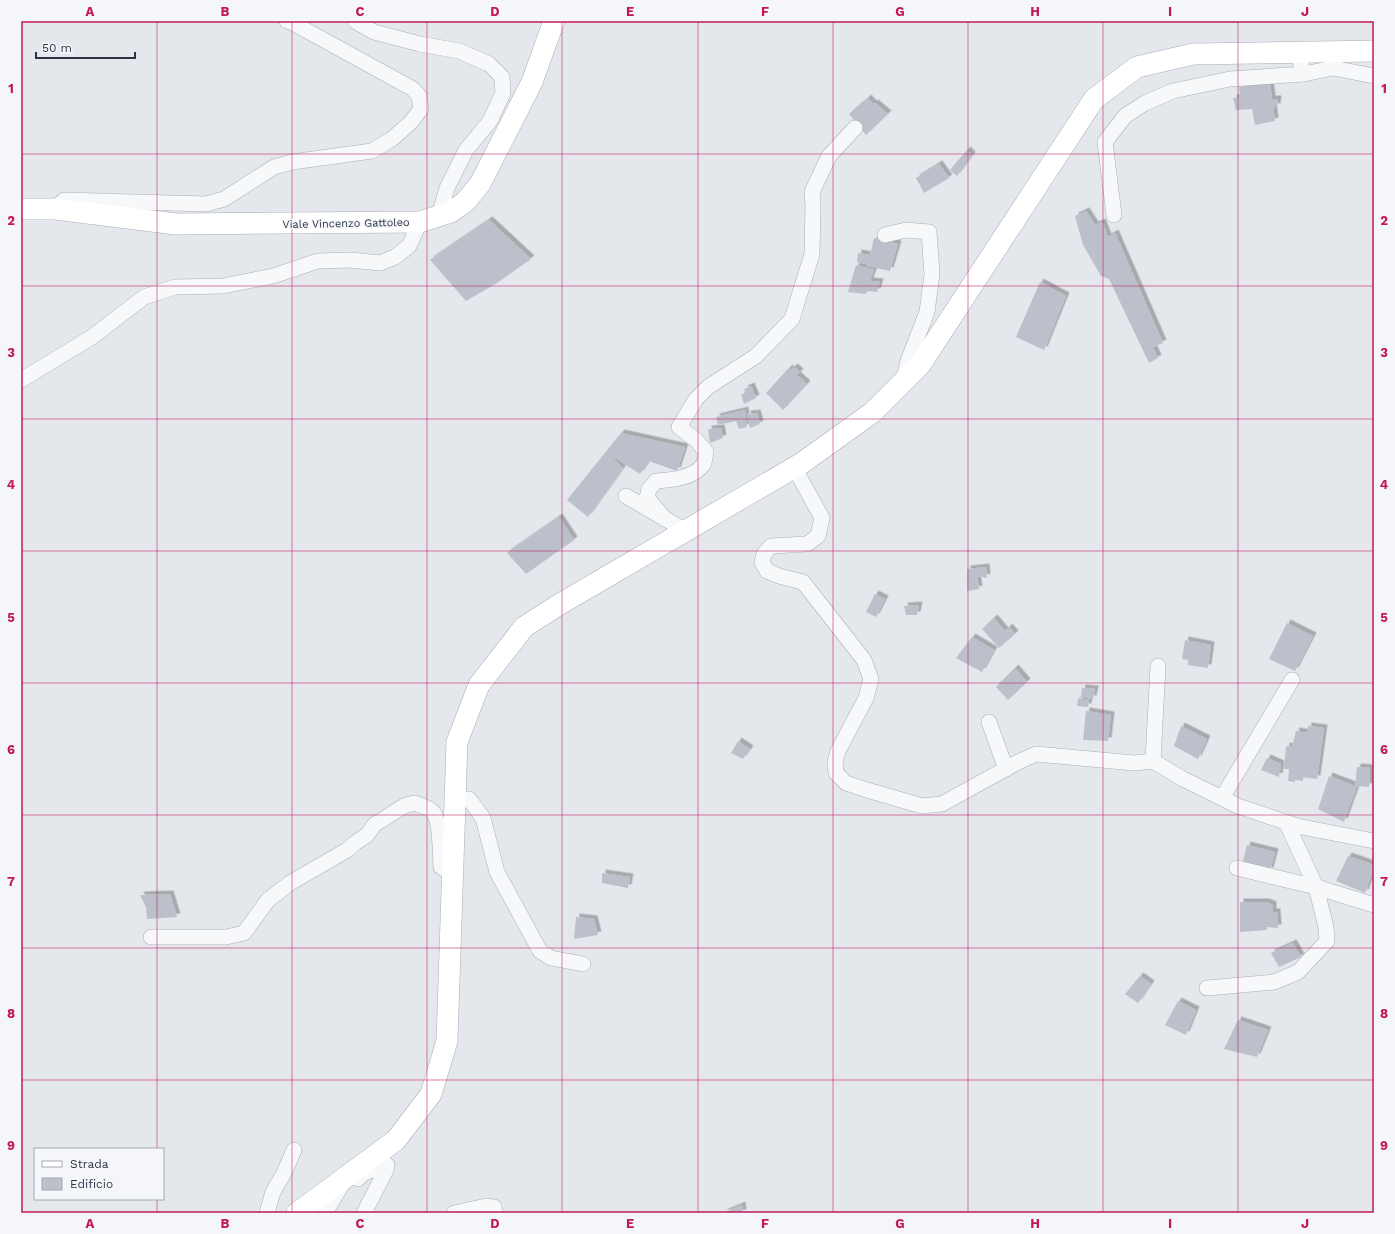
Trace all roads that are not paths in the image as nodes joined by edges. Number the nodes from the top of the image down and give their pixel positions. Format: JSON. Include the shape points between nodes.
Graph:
{"nodes":[{"id":1,"x":287,"y":21,"type":"edge"},
{"id":2,"x":355,"y":21,"type":"edge"},
{"id":3,"x":554,"y":21,"type":"edge"},
{"id":4,"x":1374,"y":51,"type":"edge"},
{"id":5,"x":1297,"y":52,"type":"junction"},
{"id":6,"x":1304,"y":74,"type":"junction"},
{"id":7,"x":1374,"y":76,"type":"edge"},
{"id":8,"x":855,"y":128,"type":"dead end"},
{"id":9,"x":21,"y":209,"type":"edge"},
{"id":10,"x":55,"y":209,"type":"junction"},
{"id":11,"x":1114,"y":215,"type":"dead end"},
{"id":12,"x":439,"y":216,"type":"junction"},
{"id":13,"x":420,"y":222,"type":"junction"},
{"id":14,"x":885,"y":235,"type":"dead end"},
{"id":15,"x":21,"y":380,"type":"edge"},
{"id":16,"x":903,"y":382,"type":"junction"},
{"id":17,"x":794,"y":467,"type":"junction"},
{"id":18,"x":626,"y":496,"type":"dead end"},
{"id":19,"x":665,"y":519,"type":"junction"},
{"id":20,"x":686,"y":531,"type":"junction"},
{"id":21,"x":1158,"y":666,"type":"dead end"},
{"id":22,"x":1292,"y":680,"type":"dead end"},
{"id":23,"x":989,"y":722,"type":"dead end"},
{"id":24,"x":1153,"y":761,"type":"junction"},
{"id":25,"x":1006,"y":769,"type":"junction"},
{"id":26,"x":1222,"y":798,"type":"junction"},
{"id":27,"x":469,"y":799,"type":"dead end"},
{"id":28,"x":1286,"y":822,"type":"junction"},
{"id":29,"x":1374,"y":841,"type":"edge"},
{"id":30,"x":1236,"y":868,"type":"dead end"},
{"id":31,"x":452,"y":874,"type":"junction"},
{"id":32,"x":1316,"y":887,"type":"junction"},
{"id":33,"x":1374,"y":905,"type":"edge"},
{"id":34,"x":151,"y":937,"type":"dead end"},
{"id":35,"x":583,"y":964,"type":"dead end"},
{"id":36,"x":1207,"y":988,"type":"dead end"},
{"id":37,"x":294,"y":1150,"type":"dead end"},
{"id":38,"x":343,"y":1182,"type":"junction"},
{"id":39,"x":267,"y":1213,"type":"edge"},
{"id":40,"x":297,"y":1213,"type":"edge"},
{"id":41,"x":325,"y":1213,"type":"edge"},
{"id":42,"x":364,"y":1213,"type":"edge"},
{"id":43,"x":454,"y":1213,"type":"edge"},
{"id":44,"x":495,"y":1213,"type":"edge"}],
"edges":[{"from":1,"to":10,"type":"street","via":[[413,89],[419,96],[421,109],[392,139],[372,151],[292,162],[274,167],[224,199],[206,204],[64,200]]},
{"from":2,"to":12,"type":"street","via":[[374,32],[459,51],[489,64],[502,77],[503,93],[490,121],[466,150],[447,188]]},
{"from":3,"to":12,"type":"main road","name":"Viale Vincenzo Gattoleo","via":[[532,82],[480,184],[465,202],[451,212]]},
{"from":4,"to":5,"type":"main road"},
{"from":5,"to":6,"type":"street"},
{"from":5,"to":16,"type":"main road","via":[[1186,55],[1137,67],[1094,99],[920,365]]},
{"from":6,"to":7,"type":"street","via":[[1333,68]]},
{"from":6,"to":11,"type":"street","via":[[1230,79],[1174,91],[1146,103],[1125,116],[1104,142]]},
{"from":8,"to":19,"type":"street","via":[[829,156],[812,192],[812,254],[792,319],[756,356],[708,387],[696,399],[678,426],[706,452],[704,464],[694,473],[656,481],[649,489],[647,498]]},
{"from":9,"to":10,"type":"main road","name":"Viale Vincenzo Gattoleo"},
{"from":10,"to":13,"type":"main road","name":"Viale Vincenzo Gattoleo","via":[[176,224]]},
{"from":12,"to":13,"type":"main road","name":"Viale Vincenzo Gattoleo"},
{"from":13,"to":15,"type":"street","via":[[409,246],[395,257],[380,263],[350,260],[318,261],[273,276],[223,286],[175,287],[144,297],[92,337]]},
{"from":14,"to":16,"type":"street","via":[[906,230],[929,232],[932,274],[927,312],[908,361]]},
{"from":16,"to":17,"type":"main road","via":[[873,412]]},
{"from":17,"to":20,"type":"main road"},
{"from":17,"to":25,"type":"street","via":[[822,518],[818,536],[807,544],[771,546],[764,554],[762,562],[767,570],[778,576],[803,582],[864,660],[871,679],[866,698],[838,751],[836,773],[846,783],[922,806],[942,804]]},
{"from":18,"to":19,"type":"street"},
{"from":19,"to":20,"type":"street"},
{"from":20,"to":31,"type":"main road","via":[[560,604],[524,628],[479,685],[457,742]]},
{"from":21,"to":24,"type":"street"},
{"from":22,"to":26,"type":"street"},
{"from":23,"to":25,"type":"street"},
{"from":24,"to":25,"type":"street","via":[[1127,762],[1036,754]]},
{"from":24,"to":26,"type":"street"},
{"from":26,"to":28,"type":"street"},
{"from":27,"to":35,"type":"street","via":[[483,818],[498,872],[540,951],[551,958]]},
{"from":28,"to":29,"type":"street"},
{"from":28,"to":32,"type":"street"},
{"from":30,"to":32,"type":"street"},
{"from":31,"to":34,"type":"street","via":[[441,867],[440,836],[433,811],[414,803],[404,806],[374,825],[367,835],[347,850],[290,883],[268,900],[244,933],[226,937]]},
{"from":31,"to":38,"type":"main road","via":[[447,1041],[431,1094],[396,1140]]},
{"from":32,"to":33,"type":"street"},
{"from":32,"to":36,"type":"street","via":[[1327,941],[1298,972],[1274,982]]},
{"from":37,"to":39,"type":"street","via":[[273,1192]]},
{"from":38,"to":40,"type":"main road"},
{"from":38,"to":41,"type":"street"},
{"from":38,"to":42,"type":"street","via":[[353,1182],[363,1174],[386,1165],[386,1170]]},
{"from":43,"to":44,"type":"street","via":[[486,1206],[494,1207]]}]}
